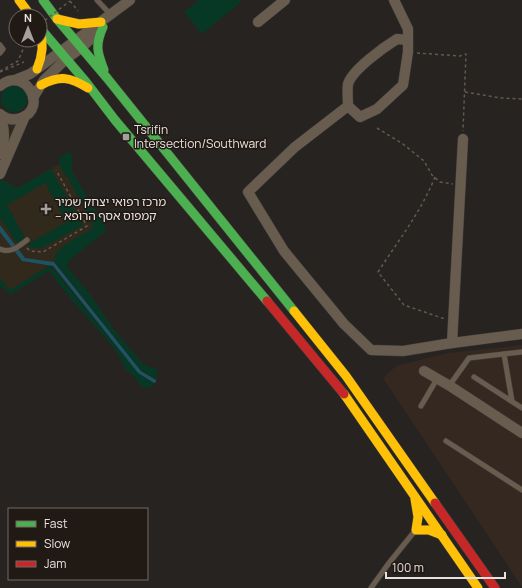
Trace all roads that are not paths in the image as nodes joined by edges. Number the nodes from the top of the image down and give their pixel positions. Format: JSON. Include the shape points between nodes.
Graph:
{"nodes":[{"id":1,"x":43,"y":0,"type":"edge"},
{"id":2,"x":97,"y":0,"type":"edge"},
{"id":3,"x":130,"y":0,"type":"edge"},
{"id":4,"x":285,"y":0,"type":"edge"},
{"id":5,"x":394,"y":0,"type":"edge"},
{"id":6,"x":112,"y":16,"type":"junction"},
{"id":7,"x":57,"y":19,"type":"junction"},
{"id":8,"x":258,"y":22,"type":"dead end"},
{"id":9,"x":102,"y":25,"type":"junction"},
{"id":10,"x":48,"y":38,"type":"edge"},
{"id":11,"x":407,"y":40,"type":"junction"},
{"id":12,"x":78,"y":44,"type":"junction"},
{"id":13,"x":0,"y":45,"type":"edge"},
{"id":14,"x":44,"y":48,"type":"edge"},
{"id":15,"x":0,"y":53,"type":"edge"},
{"id":16,"x":63,"y":56,"type":"junction"},
{"id":17,"x":37,"y":69,"type":"junction"},
{"id":18,"x":107,"y":78,"type":"junction"},
{"id":19,"x":15,"y":80,"type":"junction"},
{"id":20,"x":1,"y":82,"type":"edge"},
{"id":21,"x":40,"y":85,"type":"junction"},
{"id":22,"x":92,"y":90,"type":"junction"},
{"id":23,"x":33,"y":98,"type":"junction"},
{"id":24,"x":348,"y":106,"type":"junction"},
{"id":25,"x":0,"y":114,"type":"edge"},
{"id":26,"x":25,"y":116,"type":"junction"},
{"id":27,"x":463,"y":139,"type":"road end"},
{"id":28,"x":0,"y":154,"type":"edge"},
{"id":29,"x":0,"y":174,"type":"edge"},
{"id":30,"x":27,"y":240,"type":"dead end"},
{"id":31,"x":0,"y":249,"type":"edge"},
{"id":32,"x":522,"y":334,"type":"edge"},
{"id":33,"x":452,"y":343,"type":"junction"},
{"id":34,"x":522,"y":352,"type":"edge"},
{"id":35,"x":504,"y":354,"type":"junction"},
{"id":36,"x":424,"y":371,"type":"dead end"},
{"id":37,"x":474,"y":377,"type":"dead end"},
{"id":38,"x":438,"y":379,"type":"junction"},
{"id":39,"x":449,"y":386,"type":"junction"},
{"id":40,"x":512,"y":401,"type":"junction"},
{"id":41,"x":421,"y":406,"type":"dead end"},
{"id":42,"x":522,"y":408,"type":"edge"},
{"id":43,"x":522,"y":433,"type":"edge"},
{"id":44,"x":446,"y":441,"type":"dead end"},
{"id":45,"x":522,"y":490,"type":"edge"},
{"id":46,"x":411,"y":491,"type":"junction"},
{"id":47,"x":416,"y":530,"type":"junction"},
{"id":48,"x":442,"y":535,"type":"junction"},
{"id":49,"x":371,"y":588,"type":"edge"},
{"id":50,"x":478,"y":588,"type":"edge"},
{"id":51,"x":496,"y":588,"type":"edge"}],
"edges":[{"from":1,"to":7,"type":"highway"},
{"from":2,"to":6,"type":"lane"},
{"from":3,"to":6,"type":"street"},
{"from":4,"to":8,"type":"street"},
{"from":5,"to":11,"type":"street","via":[[408,29]]},
{"from":6,"to":9,"type":"street"},
{"from":7,"to":9,"type":"highway","via":[[77,25]]},
{"from":7,"to":12,"type":"highway"},
{"from":9,"to":12,"type":"street"},
{"from":9,"to":18,"type":"highway","via":[[96,49]]},
{"from":10,"to":16,"type":"highway"},
{"from":11,"to":24,"type":"street","via":[[397,39],[356,71],[349,83]]},
{"from":11,"to":24,"type":"street","via":[[408,52],[403,86],[377,108],[360,117]]},
{"from":12,"to":16,"type":"street"},
{"from":12,"to":18,"type":"highway"},
{"from":13,"to":15,"type":"lane","via":[[3,49]]},
{"from":14,"to":17,"type":"highway"},
{"from":16,"to":17,"type":"street"},
{"from":16,"to":21,"type":"street"},
{"from":16,"to":22,"type":"highway"},
{"from":17,"to":19,"type":"street"},
{"from":18,"to":51,"type":"highway","via":[[346,376]]},
{"from":19,"to":20,"type":"street"},
{"from":19,"to":23,"type":"street","via":[[31,90]]},
{"from":21,"to":22,"type":"highway","via":[[58,77],[75,80]]},
{"from":21,"to":23,"type":"street"},
{"from":22,"to":46,"type":"highway","via":[[338,385]]},
{"from":23,"to":26,"type":"street","via":[[32,108]]},
{"from":24,"to":33,"type":"street","via":[[295,147],[248,192],[284,250],[344,324],[372,350],[404,351]]},
{"from":25,"to":26,"type":"street","via":[[12,120]]},
{"from":25,"to":28,"type":"street","via":[[5,139]]},
{"from":26,"to":29,"type":"street"},
{"from":27,"to":33,"type":"street"},
{"from":30,"to":31,"type":"lane","via":[[12,250]]},
{"from":32,"to":33,"type":"street"},
{"from":34,"to":35,"type":"lane"},
{"from":35,"to":39,"type":"lane","via":[[469,358]]},
{"from":35,"to":40,"type":"lane"},
{"from":36,"to":38,"type":"street"},
{"from":37,"to":40,"type":"lane"},
{"from":38,"to":39,"type":"street"},
{"from":38,"to":41,"type":"lane"},
{"from":39,"to":43,"type":"street"},
{"from":40,"to":42,"type":"lane"},
{"from":44,"to":45,"type":"lane"},
{"from":46,"to":47,"type":"highway","via":[[418,517]]},
{"from":46,"to":48,"type":"highway"},
{"from":47,"to":48,"type":"highway","via":[[425,529]]},
{"from":47,"to":49,"type":"lane"},
{"from":48,"to":50,"type":"highway"}]}
